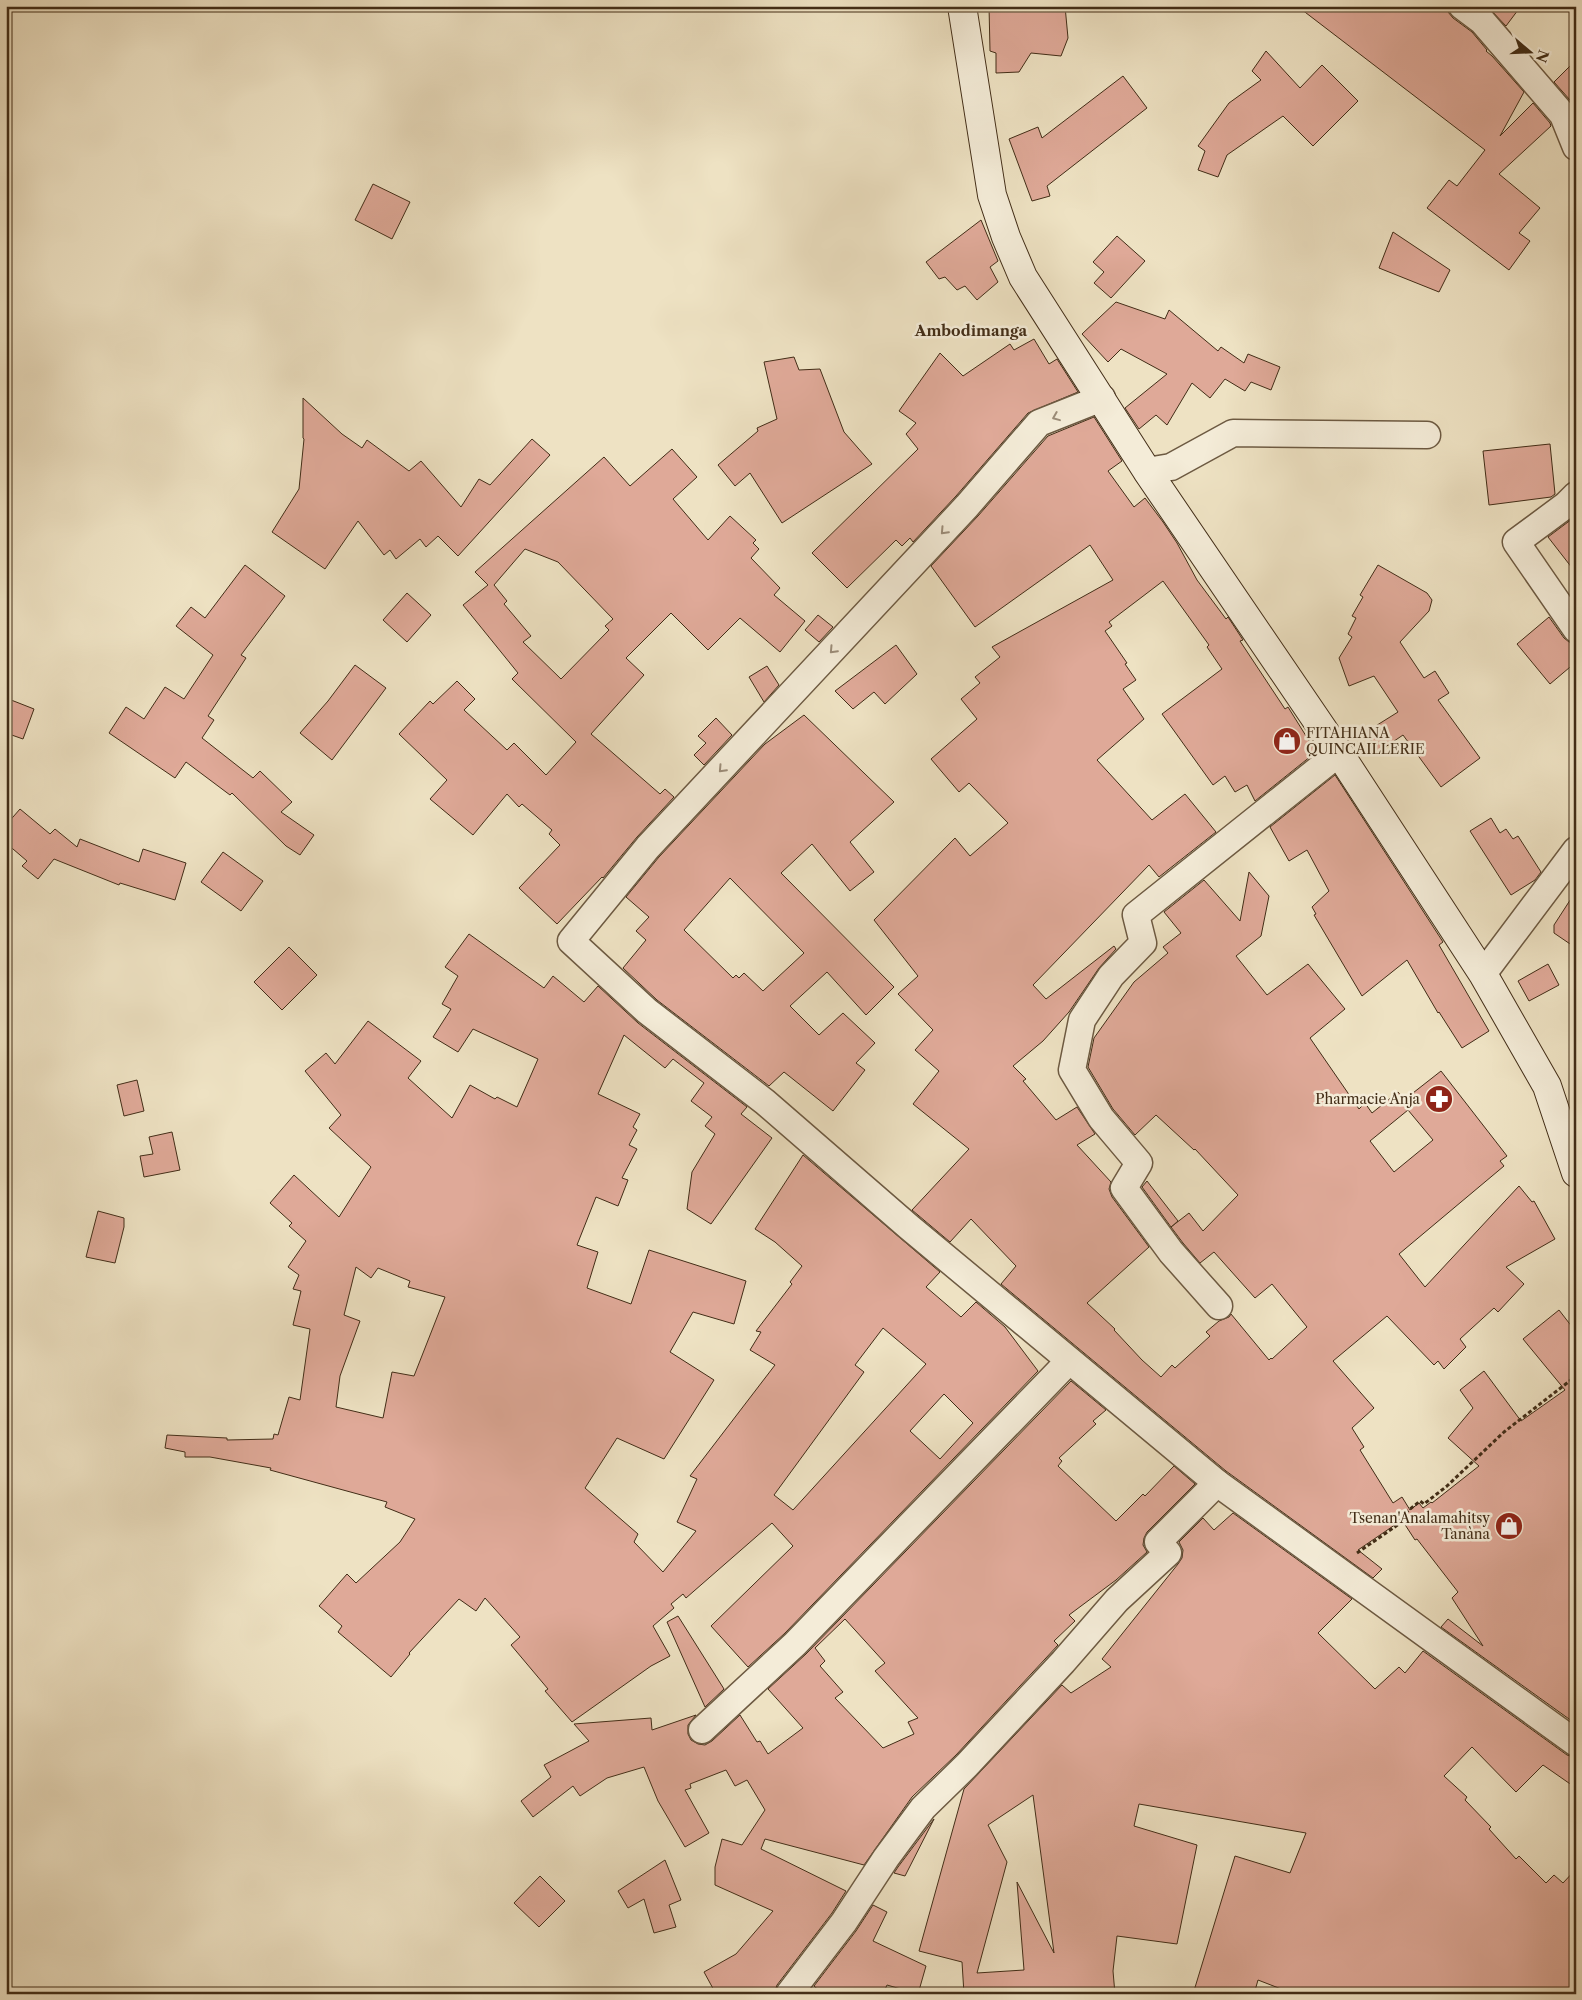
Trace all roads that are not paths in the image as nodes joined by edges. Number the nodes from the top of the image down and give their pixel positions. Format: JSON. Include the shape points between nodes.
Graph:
{"nodes":[{"id":1,"x":962,"y":6,"type":"edge"},
{"id":2,"x":1462,"y":6,"type":"edge"},
{"id":3,"x":1576,"y":147,"type":"edge"},
{"id":4,"x":1102,"y":398,"type":"junction"},
{"id":5,"x":1427,"y":434,"type":"dead end"},
{"id":6,"x":1147,"y":471,"type":"junction"},
{"id":7,"x":1576,"y":495,"type":"edge"},
{"id":8,"x":1576,"y":630,"type":"edge"},
{"id":9,"x":1339,"y":752,"type":"junction"},
{"id":10,"x":1576,"y":850,"type":"edge"},
{"id":11,"x":1483,"y":974,"type":"junction"},
{"id":12,"x":1576,"y":1172,"type":"edge"},
{"id":13,"x":1219,"y":1306,"type":"dead end"},
{"id":14,"x":1069,"y":1361,"type":"junction"},
{"id":15,"x":1217,"y":1483,"type":"junction"},
{"id":16,"x":702,"y":1730,"type":"dead end"},
{"id":17,"x":1576,"y":1744,"type":"edge"},
{"id":18,"x":789,"y":1994,"type":"edge"}],
"edges":[{"from":1,"to":4,"type":"main road","via":[[992,195],[1006,237],[1023,277]]},
{"from":2,"to":3,"type":"street","via":[[1482,20],[1563,115]]},
{"from":4,"to":6,"type":"main road"},
{"from":4,"to":14,"type":"street","one_way":true,"via":[[1039,423],[967,506],[648,848],[571,941],[647,1010],[765,1102]]},
{"from":5,"to":6,"type":"street","via":[[1233,433],[1171,467]]},
{"from":6,"to":9,"type":"main road"},
{"from":7,"to":8,"type":"street","via":[[1516,542]]},
{"from":9,"to":11,"type":"main road"},
{"from":9,"to":13,"type":"street","via":[[1136,915],[1143,944],[1111,976],[1082,1020],[1072,1070],[1101,1118],[1140,1163],[1124,1188],[1170,1252]]},
{"from":10,"to":11,"type":"street"},
{"from":11,"to":12,"type":"main road","via":[[1546,1086]]},
{"from":14,"to":15,"type":"street"},
{"from":14,"to":16,"type":"street","via":[[796,1644]]},
{"from":15,"to":17,"type":"street"},
{"from":15,"to":18,"type":"street","via":[[1158,1542],[1168,1553],[1117,1600],[1057,1669],[923,1808],[844,1922]]}]}
